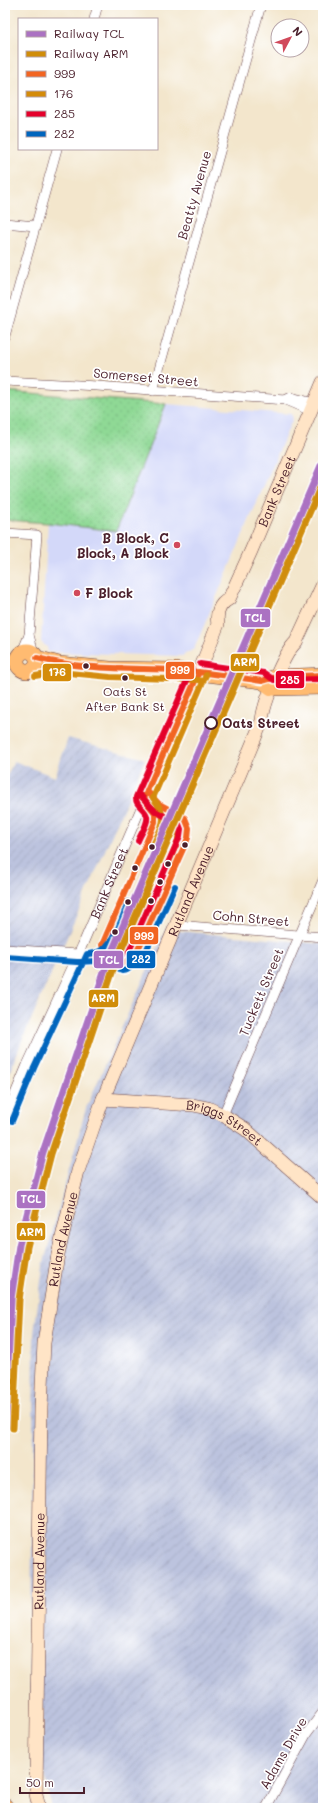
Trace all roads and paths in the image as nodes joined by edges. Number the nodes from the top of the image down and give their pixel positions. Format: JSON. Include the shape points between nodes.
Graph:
{"nodes":[{"id":1,"x":98,"y":5,"type":"edge"},
{"id":2,"x":261,"y":5,"type":"edge"},
{"id":3,"x":94,"y":18,"type":"edge"},
{"id":4,"x":57,"y":150,"type":"edge"},
{"id":5,"x":5,"y":223,"type":"edge"},
{"id":6,"x":35,"y":226,"type":"junction"},
{"id":7,"x":5,"y":336,"type":"edge"},
{"id":8,"x":5,"y":381,"type":"edge"},
{"id":9,"x":323,"y":382,"type":"edge"},
{"id":10,"x":153,"y":391,"type":"junction"},
{"id":11,"x":313,"y":407,"type":"junction"},
{"id":12,"x":5,"y":532,"type":"edge"},
{"id":13,"x":323,"y":584,"type":"edge"},
{"id":14,"x":22,"y":659,"type":"edge"},
{"id":15,"x":199,"y":672,"type":"junction"},
{"id":16,"x":323,"y":675,"type":"edge"},
{"id":17,"x":276,"y":682,"type":"junction"},
{"id":18,"x":323,"y":687,"type":"edge"},
{"id":19,"x":323,"y":880,"type":"edge"},
{"id":20,"x":177,"y":925,"type":"junction"},
{"id":21,"x":298,"y":935,"type":"junction"},
{"id":22,"x":323,"y":937,"type":"edge"},
{"id":23,"x":5,"y":949,"type":"edge"},
{"id":24,"x":78,"y":954,"type":"junction"},
{"id":25,"x":103,"y":1099,"type":"junction"},
{"id":26,"x":223,"y":1115,"type":"junction"},
{"id":27,"x":5,"y":1118,"type":"edge"},
{"id":28,"x":323,"y":1198,"type":"edge"},
{"id":29,"x":323,"y":1712,"type":"edge"},
{"id":30,"x":36,"y":1794,"type":"junction"},
{"id":31,"x":28,"y":1808,"type":"edge"},
{"id":32,"x":39,"y":1808,"type":"edge"},
{"id":33,"x":266,"y":1808,"type":"edge"}],
"edges":[{"from":1,"to":3,"type":"street"},
{"from":2,"to":10,"type":"street","name":"Beatty Avenue"},
{"from":4,"to":6,"type":"street"},
{"from":5,"to":6,"type":"street"},
{"from":6,"to":7,"type":"street"},
{"from":8,"to":10,"type":"street","name":"Somerset Street"},
{"from":9,"to":11,"type":"street","name":"Bank Street"},
{"from":10,"to":11,"type":"street","name":"Somerset Street","via":[[285,400],[291,397]]},
{"from":11,"to":15,"type":"street","name":"Bank Street","via":[[228,599],[231,605],[224,619],[218,624]]},
{"from":12,"to":14,"type":"street","via":[[37,535],[29,635]]},
{"from":13,"to":17,"type":"street","name":"Rutland Avenue","via":[[296,642],[297,650]]},
{"from":14,"to":15,"type":"main road","via":[[110,669]]},
{"from":15,"to":17,"type":"main road"},
{"from":15,"to":24,"type":"street","name":"Bank Street"},
{"from":16,"to":17,"type":"main road"},
{"from":17,"to":18,"type":"main road"},
{"from":17,"to":20,"type":"street","name":"Rutland Avenue","via":[[269,715],[262,721]]},
{"from":19,"to":21,"type":"street","name":"Tuckett Street"},
{"from":20,"to":21,"type":"street","name":"Cohn Street"},
{"from":20,"to":25,"type":"street","name":"Rutland Avenue"},
{"from":21,"to":22,"type":"street","name":"Cohn Street"},
{"from":21,"to":26,"type":"street","name":"Tuckett Street"},
{"from":23,"to":24,"type":"street"},
{"from":24,"to":27,"type":"street","name":"Bank Street"},
{"from":25,"to":26,"type":"street","name":"Briggs Street","via":[[193,1105]]},
{"from":25,"to":30,"type":"street","name":"Rutland Avenue","via":[[78,1171],[58,1254],[44,1343]]},
{"from":26,"to":28,"type":"street","name":"Briggs Street","via":[[245,1129]]},
{"from":29,"to":33,"type":"street","name":"Adams Drive","via":[[307,1733]]},
{"from":30,"to":31,"type":"street","name":"Rutland Avenue"},
{"from":30,"to":32,"type":"street","name":"Rutland Avenue"}]}
